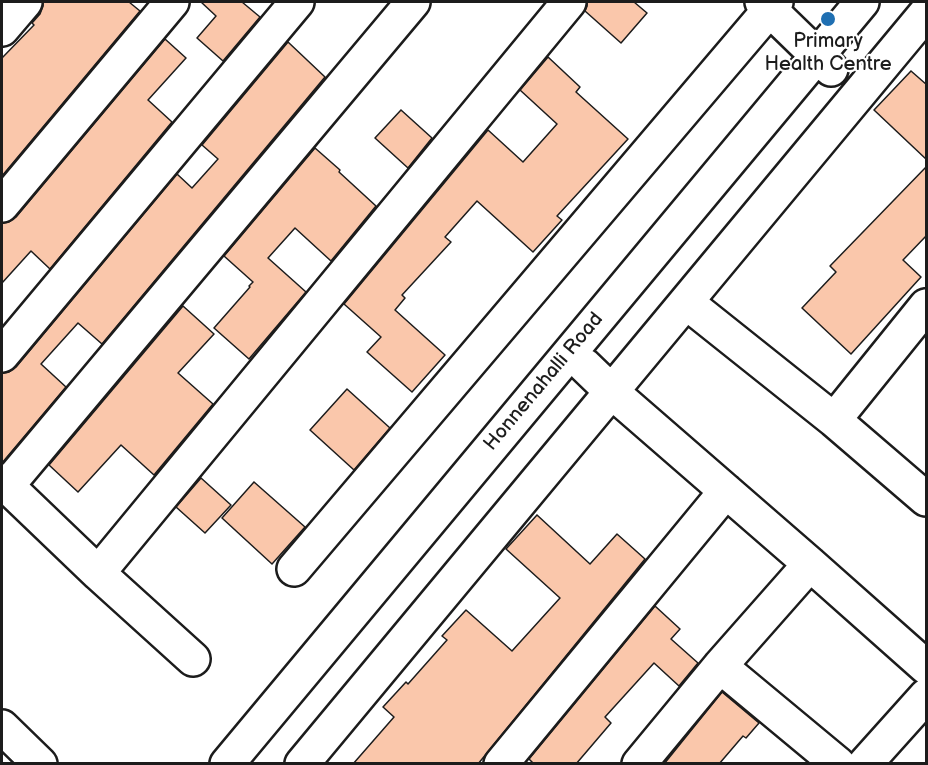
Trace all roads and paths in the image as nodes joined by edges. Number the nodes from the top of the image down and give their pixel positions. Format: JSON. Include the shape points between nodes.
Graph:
{"nodes":[{"id":1,"x":24,"y":2,"type":"edge"},
{"id":2,"x":172,"y":2,"type":"edge"},
{"id":3,"x":297,"y":2,"type":"edge"},
{"id":4,"x":413,"y":2,"type":"edge"},
{"id":5,"x":569,"y":2,"type":"edge"},
{"id":6,"x":862,"y":2,"type":"edge"},
{"id":7,"x":888,"y":2,"type":"edge"},
{"id":8,"x":769,"y":4,"type":"edge"},
{"id":9,"x":927,"y":13,"type":"edge"},
{"id":10,"x":2,"y":28,"type":"edge"},
{"id":11,"x":824,"y":62,"type":"junction"},
{"id":12,"x":2,"y":205,"type":"edge"},
{"id":13,"x":686,"y":302,"type":"junction"},
{"id":14,"x":927,"y":306,"type":"edge"},
{"id":15,"x":2,"y":354,"type":"edge"},
{"id":16,"x":584,"y":364,"type":"junction"},
{"id":17,"x":612,"y":392,"type":"junction"},
{"id":18,"x":834,"y":420,"type":"junction"},
{"id":19,"x":4,"y":484,"type":"edge"},
{"id":20,"x":726,"y":491,"type":"junction"},
{"id":21,"x":927,"y":499,"type":"edge"},
{"id":22,"x":810,"y":564,"type":"junction"},
{"id":23,"x":294,"y":569,"type":"dead end"},
{"id":24,"x":98,"y":573,"type":"junction"},
{"id":25,"x":193,"y":659,"type":"dead end"},
{"id":26,"x":720,"y":666,"type":"junction"},
{"id":27,"x":927,"y":667,"type":"edge"},
{"id":28,"x":925,"y":700,"type":"edge"},
{"id":29,"x":2,"y":727,"type":"edge"},
{"id":30,"x":40,"y":764,"type":"edge"},
{"id":31,"x":227,"y":764,"type":"edge"},
{"id":32,"x":255,"y":764,"type":"edge"},
{"id":33,"x":302,"y":764,"type":"edge"},
{"id":34,"x":501,"y":764,"type":"edge"},
{"id":35,"x":639,"y":764,"type":"edge"},
{"id":36,"x":838,"y":764,"type":"edge"},
{"id":37,"x":865,"y":764,"type":"edge"}],
"edges":[{"from":1,"to":10,"type":"street"},
{"from":2,"to":12,"type":"street"},
{"from":3,"to":15,"type":"street"},
{"from":4,"to":19,"type":"street"},
{"from":5,"to":24,"type":"street"},
{"from":6,"to":11,"type":"street","name":"Honnenahalli Road"},
{"from":7,"to":11,"type":"street","name":"Honnenahalli Road"},
{"from":8,"to":11,"type":"street"},
{"from":8,"to":23,"type":"street"},
{"from":9,"to":13,"type":"street"},
{"from":11,"to":16,"type":"street","name":"Honnenahalli Road"},
{"from":11,"to":31,"type":"street","name":"Honnenahalli Road"},
{"from":13,"to":17,"type":"street"},
{"from":13,"to":18,"type":"street"},
{"from":14,"to":18,"type":"street"},
{"from":16,"to":17,"type":"street"},
{"from":16,"to":32,"type":"street","name":"Honnenahalli Road"},
{"from":17,"to":20,"type":"street"},
{"from":17,"to":33,"type":"street"},
{"from":18,"to":21,"type":"street"},
{"from":19,"to":24,"type":"street"},
{"from":20,"to":22,"type":"street"},
{"from":20,"to":34,"type":"street"},
{"from":22,"to":26,"type":"street"},
{"from":22,"to":27,"type":"street"},
{"from":24,"to":25,"type":"street"},
{"from":26,"to":35,"type":"street"},
{"from":26,"to":36,"type":"street"},
{"from":28,"to":37,"type":"street"},
{"from":29,"to":30,"type":"street"}]}
